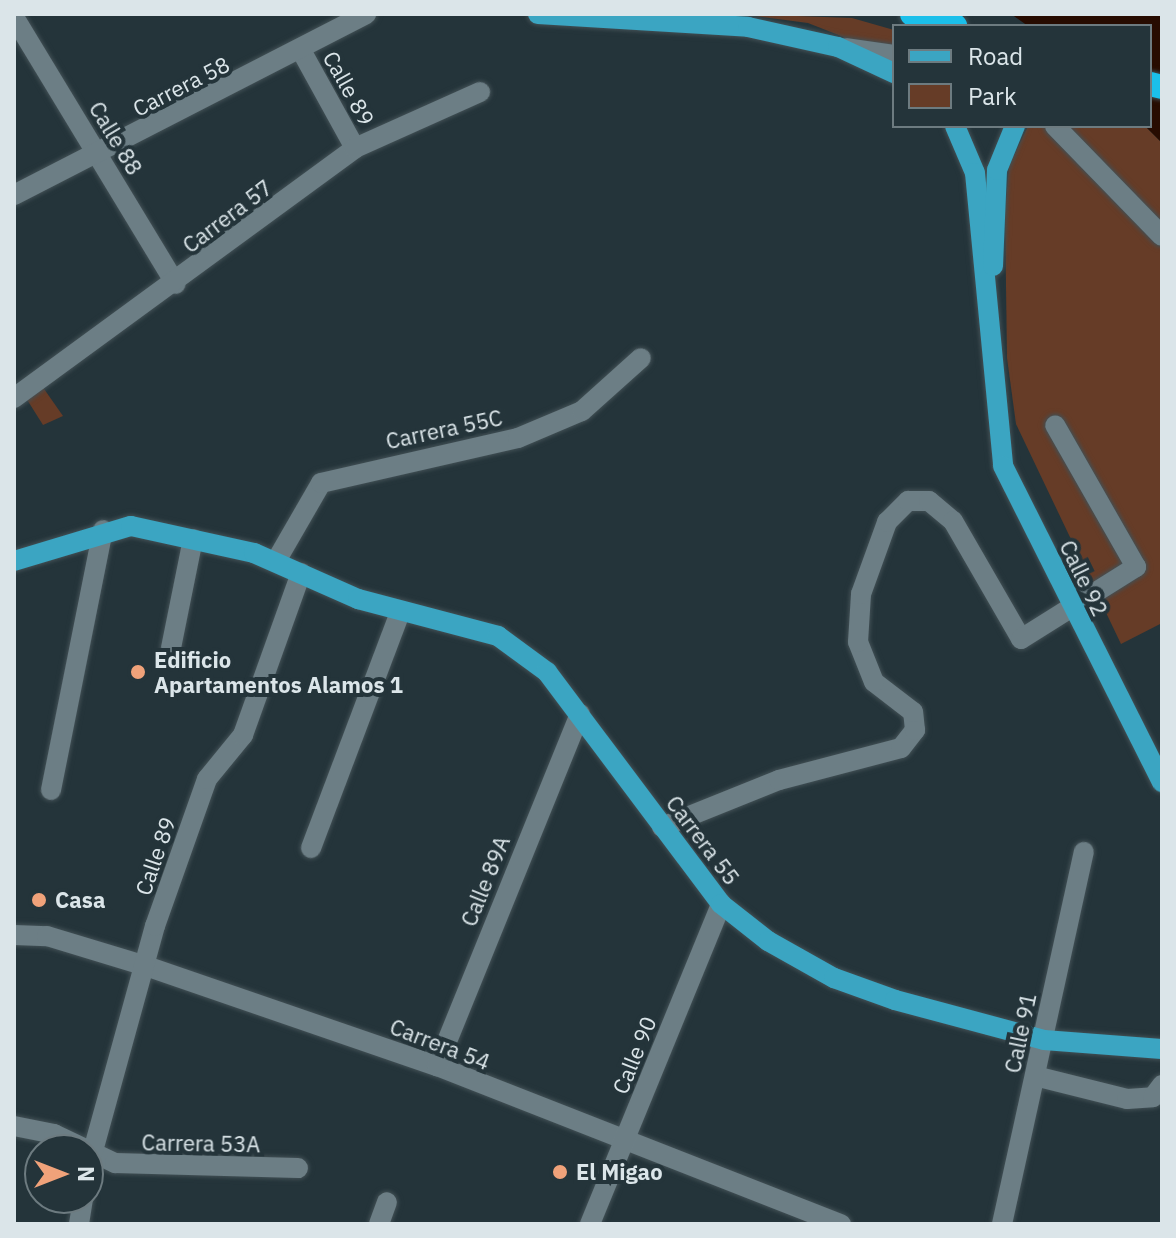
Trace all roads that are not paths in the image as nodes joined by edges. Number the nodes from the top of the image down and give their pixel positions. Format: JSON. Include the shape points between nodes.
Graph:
{"nodes":[{"id":1,"x":366,"y":14,"type":"edge"},
{"id":2,"x":538,"y":14,"type":"edge"},
{"id":3,"x":912,"y":14,"type":"edge"},
{"id":4,"x":14,"y":17,"type":"edge"},
{"id":5,"x":948,"y":24,"type":"edge"},
{"id":6,"x":838,"y":47,"type":"junction"},
{"id":7,"x":302,"y":52,"type":"junction"},
{"id":8,"x":892,"y":55,"type":"edge"},
{"id":9,"x":892,"y":72,"type":"edge"},
{"id":10,"x":480,"y":92,"type":"dead end"},
{"id":11,"x":958,"y":128,"type":"edge"},
{"id":12,"x":1014,"y":128,"type":"edge"},
{"id":13,"x":1057,"y":128,"type":"edge"},
{"id":14,"x":355,"y":148,"type":"junction"},
{"id":15,"x":98,"y":155,"type":"junction"},
{"id":16,"x":14,"y":195,"type":"edge"},
{"id":17,"x":986,"y":208,"type":"junction"},
{"id":18,"x":1162,"y":236,"type":"edge"},
{"id":19,"x":176,"y":284,"type":"junction"},
{"id":20,"x":641,"y":358,"type":"dead end"},
{"id":21,"x":17,"y":389,"type":"edge"},
{"id":22,"x":1055,"y":425,"type":"dead end"},
{"id":23,"x":103,"y":530,"type":"junction"},
{"id":24,"x":193,"y":539,"type":"junction"},
{"id":25,"x":14,"y":561,"type":"edge"},
{"id":26,"x":276,"y":561,"type":"junction"},
{"id":27,"x":301,"y":573,"type":"junction"},
{"id":28,"x":1069,"y":605,"type":"junction"},
{"id":29,"x":400,"y":613,"type":"junction"},
{"id":30,"x":171,"y":648,"type":"dead end"},
{"id":31,"x":580,"y":714,"type":"junction"},
{"id":32,"x":1162,"y":782,"type":"edge"},
{"id":33,"x":51,"y":790,"type":"dead end"},
{"id":34,"x":662,"y":827,"type":"junction"},
{"id":35,"x":311,"y":848,"type":"dead end"},
{"id":36,"x":1084,"y":852,"type":"dead end"},
{"id":37,"x":721,"y":904,"type":"junction"},
{"id":38,"x":14,"y":935,"type":"edge"},
{"id":39,"x":146,"y":966,"type":"junction"},
{"id":40,"x":1044,"y":1040,"type":"junction"},
{"id":41,"x":1162,"y":1049,"type":"edge"},
{"id":42,"x":437,"y":1066,"type":"junction"},
{"id":43,"x":1035,"y":1076,"type":"junction"},
{"id":44,"x":1162,"y":1085,"type":"edge"},
{"id":45,"x":98,"y":1134,"type":"edge"},
{"id":46,"x":625,"y":1140,"type":"junction"},
{"id":47,"x":104,"y":1162,"type":"edge"},
{"id":48,"x":298,"y":1168,"type":"dead end"},
{"id":49,"x":387,"y":1202,"type":"dead end"},
{"id":50,"x":379,"y":1224,"type":"edge"},
{"id":51,"x":590,"y":1224,"type":"edge"},
{"id":52,"x":841,"y":1224,"type":"edge"},
{"id":53,"x":1002,"y":1224,"type":"edge"}],
"edges":[{"from":1,"to":7,"type":"street","name":"Carrera 58"},
{"from":2,"to":6,"type":"main road","via":[[748,27]]},
{"from":3,"to":5,"type":"highway"},
{"from":4,"to":15,"type":"street","name":"Calle 88"},
{"from":6,"to":8,"type":"street"},
{"from":6,"to":9,"type":"main road"},
{"from":7,"to":14,"type":"street","name":"Calle 89"},
{"from":7,"to":15,"type":"street","name":"Carrera 58"},
{"from":10,"to":14,"type":"street","name":"Carrera 57"},
{"from":11,"to":17,"type":"main road"},
{"from":12,"to":17,"type":"main road","name":"Calle 92"},
{"from":13,"to":18,"type":"street"},
{"from":14,"to":19,"type":"street","name":"Carrera 57"},
{"from":15,"to":16,"type":"street","name":"Carrera 58"},
{"from":15,"to":19,"type":"street","name":"Calle 88"},
{"from":17,"to":28,"type":"main road","name":"Calle 92","via":[[991,387],[1003,466]]},
{"from":19,"to":21,"type":"street","name":"Carrera 57"},
{"from":20,"to":26,"type":"street","name":"Carrera 55C","via":[[582,411],[518,438],[321,483]]},
{"from":22,"to":28,"type":"street","via":[[1136,567]]},
{"from":23,"to":24,"type":"main road","name":"Carrera 55","via":[[131,526]]},
{"from":23,"to":25,"type":"main road","name":"Carrera 55"},
{"from":23,"to":33,"type":"street"},
{"from":24,"to":26,"type":"main road","name":"Carrera 55"},
{"from":24,"to":30,"type":"street"},
{"from":26,"to":27,"type":"main road","name":"Carrera 55"},
{"from":27,"to":29,"type":"main road","name":"Carrera 55"},
{"from":27,"to":39,"type":"street","name":"Calle 89","via":[[251,712],[231,754],[207,779]]},
{"from":28,"to":32,"type":"main road","name":"Calle 92"},
{"from":28,"to":34,"type":"street","via":[[1021,639],[953,521],[929,501],[908,501],[881,537],[861,594],[858,642],[874,682],[913,712],[915,730],[901,748],[779,780]]},
{"from":29,"to":31,"type":"main road","name":"Carrera 55","via":[[498,636],[547,672]]},
{"from":29,"to":35,"type":"street"},
{"from":31,"to":34,"type":"main road","name":"Carrera 55"},
{"from":31,"to":42,"type":"street","name":"Calle 89A"},
{"from":34,"to":37,"type":"main road","name":"Carrera 55"},
{"from":36,"to":40,"type":"street","name":"Calle 91"},
{"from":37,"to":40,"type":"main road","name":"Carrera 55","via":[[834,978]]},
{"from":37,"to":46,"type":"street","name":"Calle 90"},
{"from":38,"to":39,"type":"street","name":"Carrera 54","via":[[47,936]]},
{"from":39,"to":42,"type":"street","name":"Carrera 54"},
{"from":39,"to":45,"type":"street","name":"Calle 89"},
{"from":40,"to":41,"type":"main road","name":"Carrera 55"},
{"from":40,"to":43,"type":"street","name":"Calle 91"},
{"from":42,"to":46,"type":"street","name":"Carrera 54"},
{"from":43,"to":44,"type":"street","via":[[1127,1099],[1153,1097]]},
{"from":43,"to":53,"type":"street","name":"Calle 91"},
{"from":46,"to":51,"type":"street","name":"Calle 90"},
{"from":46,"to":52,"type":"street","name":"Carrera 54"},
{"from":47,"to":48,"type":"street","name":"Carrera 53A"},
{"from":49,"to":50,"type":"street"}]}
